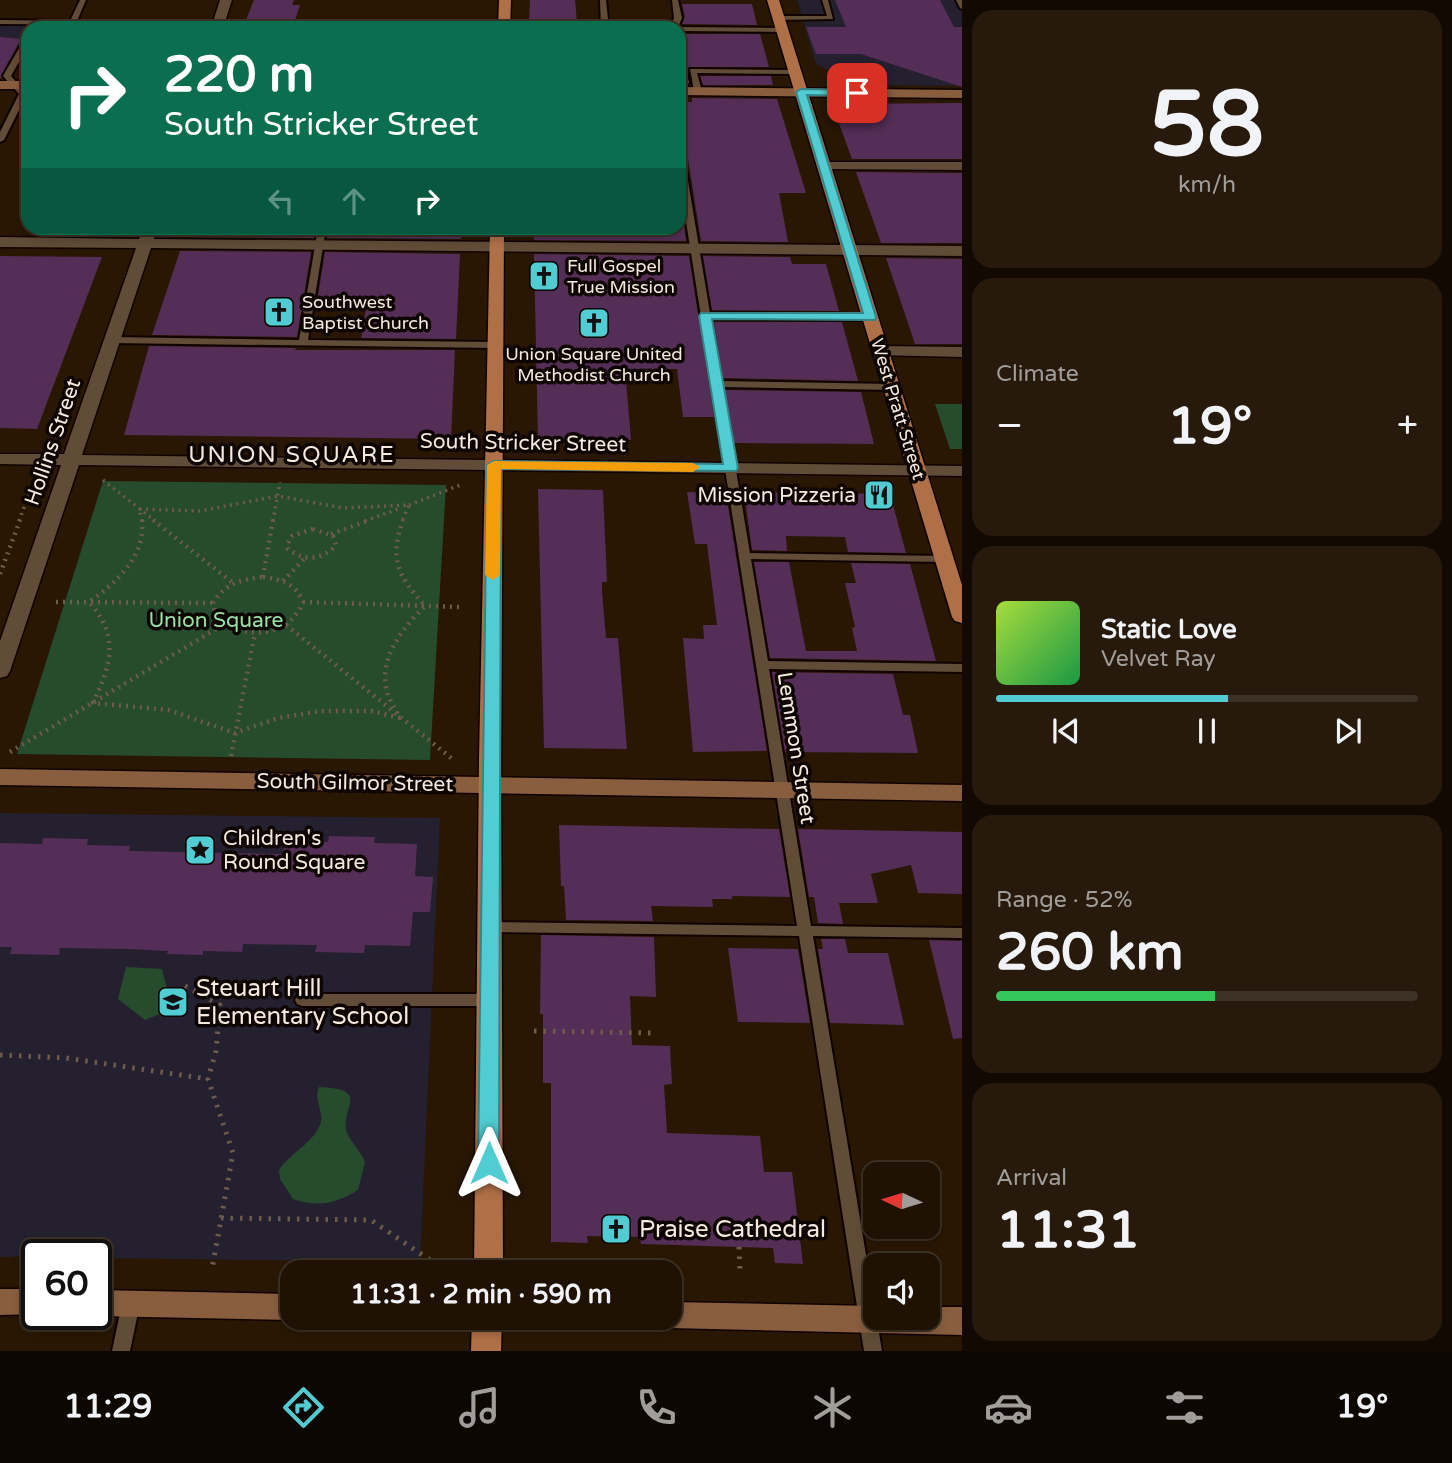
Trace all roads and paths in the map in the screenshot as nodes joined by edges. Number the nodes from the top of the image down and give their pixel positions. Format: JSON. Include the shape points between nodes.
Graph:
{"nodes":[{"id":1,"x":83,"y":0,"type":"edge"},
{"id":2,"x":226,"y":0,"type":"edge"},
{"id":3,"x":505,"y":0,"type":"edge"},
{"id":4,"x":603,"y":0,"type":"edge"},
{"id":5,"x":675,"y":0,"type":"edge"},
{"id":6,"x":773,"y":0,"type":"edge"},
{"id":7,"x":825,"y":0,"type":"edge"},
{"id":8,"x":958,"y":0,"type":"edge"},
{"id":9,"x":962,"y":7,"type":"edge"},
{"id":10,"x":73,"y":21,"type":"edge"},
{"id":11,"x":219,"y":21,"type":"edge"},
{"id":12,"x":504,"y":21,"type":"edge"},
{"id":13,"x":604,"y":21,"type":"edge"},
{"id":14,"x":678,"y":21,"type":"edge"},
{"id":15,"x":0,"y":22,"type":"edge"},
{"id":16,"x":21,"y":24,"type":"edge"},
{"id":17,"x":780,"y":24,"type":"junction"},
{"id":18,"x":686,"y":29,"type":"edge"},
{"id":19,"x":21,"y":52,"type":"edge"},
{"id":20,"x":795,"y":72,"type":"junction"},
{"id":21,"x":0,"y":85,"type":"edge"},
{"id":22,"x":21,"y":85,"type":"edge"},
{"id":23,"x":686,"y":91,"type":"edge"},
{"id":24,"x":698,"y":91,"type":"junction"},
{"id":25,"x":801,"y":92,"type":"junction"},
{"id":26,"x":962,"y":94,"type":"edge"},
{"id":27,"x":21,"y":98,"type":"edge"},
{"id":28,"x":0,"y":140,"type":"edge"},
{"id":29,"x":824,"y":166,"type":"junction"},
{"id":30,"x":962,"y":166,"type":"edge"},
{"id":31,"x":686,"y":193,"type":"edge"},
{"id":32,"x":321,"y":235,"type":"edge"},
{"id":33,"x":497,"y":235,"type":"edge"},
{"id":34,"x":147,"y":236,"type":"edge"},
{"id":35,"x":0,"y":242,"type":"edge"},
{"id":36,"x":319,"y":245,"type":"junction"},
{"id":37,"x":497,"y":246,"type":"junction"},
{"id":38,"x":695,"y":248,"type":"junction"},
{"id":39,"x":850,"y":250,"type":"junction"},
{"id":40,"x":962,"y":251,"type":"edge"},
{"id":41,"x":706,"y":316,"type":"junction"},
{"id":42,"x":870,"y":317,"type":"junction"},
{"id":43,"x":111,"y":340,"type":"junction"},
{"id":44,"x":303,"y":342,"type":"junction"},
{"id":45,"x":496,"y":345,"type":"junction"},
{"id":46,"x":881,"y":351,"type":"junction"},
{"id":47,"x":962,"y":352,"type":"edge"},
{"id":48,"x":716,"y":384,"type":"junction"},
{"id":49,"x":892,"y":387,"type":"junction"},
{"id":50,"x":0,"y":459,"type":"edge"},
{"id":51,"x":71,"y":460,"type":"junction"},
{"id":52,"x":494,"y":465,"type":"junction"},
{"id":53,"x":731,"y":468,"type":"junction"},
{"id":54,"x":917,"y":470,"type":"junction"},
{"id":55,"x":962,"y":471,"type":"edge"},
{"id":56,"x":36,"y":474,"type":"dead end"},
{"id":57,"x":97,"y":475,"type":"dead end"},
{"id":58,"x":281,"y":478,"type":"dead end"},
{"id":59,"x":464,"y":484,"type":"dead end"},
{"id":60,"x":278,"y":496,"type":"junction"},
{"id":61,"x":409,"y":505,"type":"junction"},
{"id":62,"x":139,"y":509,"type":"junction"},
{"id":63,"x":331,"y":534,"type":"junction"},
{"id":64,"x":745,"y":556,"type":"junction"},
{"id":65,"x":305,"y":558,"type":"junction"},
{"id":66,"x":944,"y":559,"type":"junction"},
{"id":67,"x":0,"y":574,"type":"edge"},
{"id":68,"x":263,"y":577,"type":"junction"},
{"id":69,"x":283,"y":581,"type":"junction"},
{"id":70,"x":233,"y":583,"type":"junction"},
{"id":71,"x":56,"y":602,"type":"dead end"},
{"id":72,"x":89,"y":602,"type":"junction"},
{"id":73,"x":303,"y":602,"type":"junction"},
{"id":74,"x":213,"y":603,"type":"junction"},
{"id":75,"x":425,"y":606,"type":"junction"},
{"id":76,"x":459,"y":607,"type":"dead end"},
{"id":77,"x":962,"y":617,"type":"edge"},
{"id":78,"x":223,"y":625,"type":"junction"},
{"id":79,"x":286,"y":625,"type":"junction"},
{"id":80,"x":255,"y":633,"type":"junction"},
{"id":81,"x":762,"y":665,"type":"junction"},
{"id":82,"x":962,"y":668,"type":"edge"},
{"id":83,"x":0,"y":671,"type":"edge"},
{"id":84,"x":93,"y":703,"type":"junction"},
{"id":85,"x":400,"y":718,"type":"junction"},
{"id":86,"x":236,"y":733,"type":"junction"},
{"id":87,"x":10,"y":752,"type":"dead end"},
{"id":88,"x":231,"y":756,"type":"dead end"},
{"id":89,"x":458,"y":764,"type":"dead end"},
{"id":90,"x":0,"y":777,"type":"edge"},
{"id":91,"x":490,"y":786,"type":"junction"},
{"id":92,"x":783,"y":790,"type":"junction"},
{"id":93,"x":962,"y":793,"type":"edge"},
{"id":94,"x":490,"y":927,"type":"junction"},
{"id":95,"x":806,"y":932,"type":"junction"},
{"id":96,"x":962,"y":933,"type":"edge"},
{"id":97,"x":185,"y":986,"type":"dead end"},
{"id":98,"x":302,"y":1000,"type":"dead end"},
{"id":99,"x":490,"y":1000,"type":"junction"},
{"id":100,"x":534,"y":1031,"type":"dead end"},
{"id":101,"x":653,"y":1033,"type":"dead end"},
{"id":102,"x":0,"y":1055,"type":"edge"},
{"id":103,"x":208,"y":1079,"type":"junction"},
{"id":104,"x":221,"y":1218,"type":"junction"},
{"id":105,"x":738,"y":1247,"type":"dead end"},
{"id":106,"x":430,"y":1260,"type":"edge"},
{"id":107,"x":488,"y":1260,"type":"edge"},
{"id":108,"x":212,"y":1269,"type":"dead end"},
{"id":109,"x":740,"y":1271,"type":"dead end"},
{"id":110,"x":863,"y":1288,"type":"edge"},
{"id":111,"x":0,"y":1302,"type":"edge"},
{"id":112,"x":21,"y":1302,"type":"edge"},
{"id":113,"x":112,"y":1303,"type":"edge"},
{"id":114,"x":131,"y":1304,"type":"junction"},
{"id":115,"x":280,"y":1307,"type":"edge"},
{"id":116,"x":682,"y":1315,"type":"edge"},
{"id":117,"x":863,"y":1319,"type":"edge"},
{"id":118,"x":940,"y":1321,"type":"edge"},
{"id":119,"x":962,"y":1321,"type":"edge"},
{"id":120,"x":487,"y":1330,"type":"edge"},
{"id":121,"x":870,"y":1330,"type":"edge"},
{"id":122,"x":121,"y":1351,"type":"edge"},
{"id":123,"x":486,"y":1351,"type":"edge"},
{"id":124,"x":873,"y":1351,"type":"edge"}],
"edges":[{"from":1,"to":10,"type":"lane"},
{"from":2,"to":11,"type":"street"},
{"from":3,"to":12,"type":"main road"},
{"from":4,"to":13,"type":"lane"},
{"from":5,"to":14,"type":"lane"},
{"from":6,"to":17,"type":"main road","name":"West Pratt Street"},
{"from":7,"to":17,"type":"lane","via":[[831,18]]},
{"from":8,"to":9,"type":"lane"},
{"from":15,"to":16,"type":"lane"},
{"from":17,"to":18,"type":"lane"},
{"from":17,"to":20,"type":"main road","name":"West Pratt Street"},
{"from":19,"to":22,"type":"lane","via":[[7,76]]},
{"from":20,"to":24,"type":"lane","via":[[693,71]]},
{"from":20,"to":25,"type":"main road","name":"West Pratt Street"},
{"from":21,"to":22,"type":"street"},
{"from":23,"to":24,"type":"street"},
{"from":24,"to":25,"type":"street"},
{"from":25,"to":26,"type":"street"},
{"from":25,"to":29,"type":"main road","name":"West Pratt Street"},
{"from":27,"to":28,"type":"lane"},
{"from":29,"to":30,"type":"street"},
{"from":29,"to":39,"type":"main road","name":"West Pratt Street"},
{"from":31,"to":38,"type":"lane","name":"Lemmon Street"},
{"from":32,"to":36,"type":"lane"},
{"from":33,"to":37,"type":"main road"},
{"from":34,"to":35,"type":"street"},
{"from":34,"to":36,"type":"street"},
{"from":34,"to":43,"type":"street","name":"Hollins Street"},
{"from":36,"to":37,"type":"street"},
{"from":36,"to":44,"type":"lane"},
{"from":37,"to":38,"type":"street"},
{"from":37,"to":45,"type":"main road"},
{"from":38,"to":39,"type":"street"},
{"from":38,"to":41,"type":"lane","name":"Lemmon Street"},
{"from":39,"to":40,"type":"street"},
{"from":39,"to":42,"type":"main road","name":"West Pratt Street"},
{"from":41,"to":42,"type":"lane"},
{"from":41,"to":48,"type":"lane","name":"Lemmon Street"},
{"from":42,"to":46,"type":"main road","name":"West Pratt Street"},
{"from":43,"to":44,"type":"lane"},
{"from":43,"to":51,"type":"street","name":"Hollins Street"},
{"from":44,"to":45,"type":"lane"},
{"from":45,"to":52,"type":"main road"},
{"from":46,"to":47,"type":"street"},
{"from":46,"to":49,"type":"main road","name":"West Pratt Street"},
{"from":48,"to":49,"type":"lane"},
{"from":48,"to":53,"type":"lane","name":"Lemmon Street"},
{"from":49,"to":54,"type":"main road","name":"West Pratt Street"},
{"from":50,"to":51,"type":"street","name":"South Stricker Street"},
{"from":51,"to":52,"type":"street","name":"South Stricker Street"},
{"from":51,"to":83,"type":"street","name":"Hollins Street"},
{"from":52,"to":53,"type":"street","name":"South Stricker Street"},
{"from":52,"to":91,"type":"main road"},
{"from":53,"to":54,"type":"street","name":"South Stricker Street"},
{"from":53,"to":64,"type":"lane","name":"Lemmon Street"},
{"from":54,"to":55,"type":"street","name":"South Stricker Street"},
{"from":54,"to":66,"type":"main road","name":"West Pratt Street"},
{"from":56,"to":67,"type":"path"},
{"from":57,"to":62,"type":"path"},
{"from":58,"to":60,"type":"path"},
{"from":59,"to":61,"type":"path"},
{"from":60,"to":61,"type":"path","via":[[336,509]]},
{"from":60,"to":62,"type":"path","via":[[200,511]]},
{"from":60,"to":68,"type":"path"},
{"from":61,"to":63,"type":"path"},
{"from":61,"to":75,"type":"path","via":[[393,553],[409,589]]},
{"from":62,"to":70,"type":"path"},
{"from":62,"to":72,"type":"path","via":[[145,526],[130,563]]},
{"from":63,"to":65,"type":"path","via":[[336,540],[333,550]]},
{"from":63,"to":65,"type":"path","via":[[313,529],[292,536],[288,549]]},
{"from":64,"to":66,"type":"lane"},
{"from":64,"to":81,"type":"lane","name":"Lemmon Street"},
{"from":65,"to":69,"type":"path"},
{"from":66,"to":77,"type":"main road","name":"West Pratt Street"},
{"from":68,"to":69,"type":"path"},
{"from":68,"to":70,"type":"path"},
{"from":69,"to":73,"type":"path","via":[[296,589]]},
{"from":70,"to":74,"type":"path"},
{"from":71,"to":72,"type":"path"},
{"from":72,"to":74,"type":"path"},
{"from":72,"to":84,"type":"path","via":[[106,623],[110,639],[104,679]]},
{"from":73,"to":75,"type":"path"},
{"from":73,"to":79,"type":"path","via":[[302,611]]},
{"from":74,"to":78,"type":"path","via":[[212,611]]},
{"from":75,"to":76,"type":"path"},
{"from":75,"to":85,"type":"path","via":[[391,650],[385,671],[386,689]]},
{"from":78,"to":80,"type":"path"},
{"from":78,"to":84,"type":"path"},
{"from":79,"to":80,"type":"path"},
{"from":79,"to":85,"type":"path"},
{"from":80,"to":86,"type":"path"},
{"from":81,"to":82,"type":"lane"},
{"from":81,"to":92,"type":"lane","name":"Lemmon Street"},
{"from":84,"to":86,"type":"path","via":[[168,710]]},
{"from":84,"to":87,"type":"path"},
{"from":85,"to":86,"type":"path","via":[[370,711],[321,710],[278,718]]},
{"from":85,"to":89,"type":"path"},
{"from":86,"to":88,"type":"path"},
{"from":90,"to":91,"type":"street","name":"South Gilmor Street"},
{"from":91,"to":92,"type":"street","name":"South Gilmor Street"},
{"from":91,"to":94,"type":"main road"},
{"from":92,"to":93,"type":"street","name":"South Gilmor Street"},
{"from":92,"to":95,"type":"lane","name":"Lemmon Street"},
{"from":94,"to":95,"type":"lane"},
{"from":94,"to":99,"type":"main road"},
{"from":95,"to":96,"type":"lane"},
{"from":95,"to":110,"type":"lane","name":"Lemmon Street"},
{"from":97,"to":103,"type":"path","via":[[220,1005]]},
{"from":98,"to":99,"type":"lane"},
{"from":99,"to":107,"type":"main road"},
{"from":100,"to":101,"type":"path"},
{"from":102,"to":103,"type":"path","via":[[66,1058]]},
{"from":103,"to":104,"type":"path","via":[[233,1153]]},
{"from":104,"to":106,"type":"path","via":[[370,1220]]},
{"from":104,"to":108,"type":"path"},
{"from":105,"to":109,"type":"path"},
{"from":111,"to":112,"type":"street"},
{"from":113,"to":114,"type":"street"},
{"from":114,"to":115,"type":"street"},
{"from":114,"to":122,"type":"lane"},
{"from":116,"to":117,"type":"street"},
{"from":118,"to":119,"type":"street"},
{"from":120,"to":123,"type":"main road"},
{"from":121,"to":124,"type":"lane","name":"Lemmon Street"}]}
